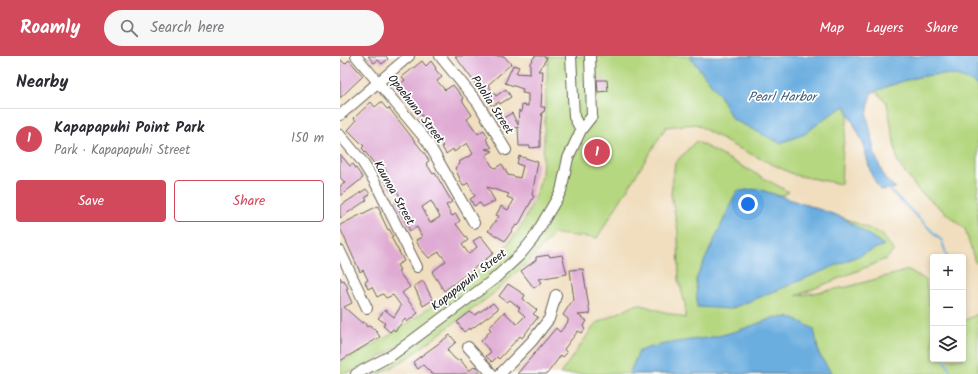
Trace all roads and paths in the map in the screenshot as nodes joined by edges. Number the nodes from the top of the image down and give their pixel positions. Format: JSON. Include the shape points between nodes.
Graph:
{"nodes":[{"id":1,"x":356,"y":56,"type":"edge"},
{"id":2,"x":409,"y":56,"type":"edge"},
{"id":3,"x":440,"y":56,"type":"edge"},
{"id":4,"x":571,"y":56,"type":"edge"},
{"id":5,"x":590,"y":56,"type":"edge"},
{"id":6,"x":378,"y":82,"type":"junction"},
{"id":7,"x":340,"y":114,"type":"edge"},
{"id":8,"x":581,"y":130,"type":"junction"},
{"id":9,"x":340,"y":135,"type":"edge"},
{"id":10,"x":506,"y":150,"type":"dead end"},
{"id":11,"x":474,"y":223,"type":"dead end"},
{"id":12,"x":340,"y":251,"type":"edge"},
{"id":13,"x":417,"y":267,"type":"dead end"},
{"id":14,"x":556,"y":295,"type":"dead end"},
{"id":15,"x":367,"y":308,"type":"dead end"},
{"id":16,"x":468,"y":348,"type":"dead end"},
{"id":17,"x":356,"y":374,"type":"edge"},
{"id":18,"x":492,"y":374,"type":"edge"},
{"id":19,"x":500,"y":374,"type":"edge"}],
"edges":[{"from":1,"to":6,"type":"street","name":"Opaehuna Street"},
{"from":2,"to":6,"type":"street"},
{"from":3,"to":10,"type":"street","name":"Pololia Street","via":[[478,103]]},
{"from":4,"to":8,"type":"street","via":[[574,117]]},
{"from":5,"to":8,"type":"street","name":"Kapapapuhi Street","via":[[592,116]]},
{"from":6,"to":7,"type":"street"},
{"from":6,"to":11,"type":"street","name":"Opaehuna Street","via":[[427,141]]},
{"from":8,"to":17,"type":"street","name":"Kapapapuhi Street","via":[[568,158],[558,196],[533,239],[520,255],[493,280],[404,347]]},
{"from":9,"to":13,"type":"street","name":"Kaunoa Street","via":[[375,182]]},
{"from":12,"to":15,"type":"street"},
{"from":14,"to":19,"type":"street","via":[[549,319]]},
{"from":16,"to":18,"type":"street"}]}
